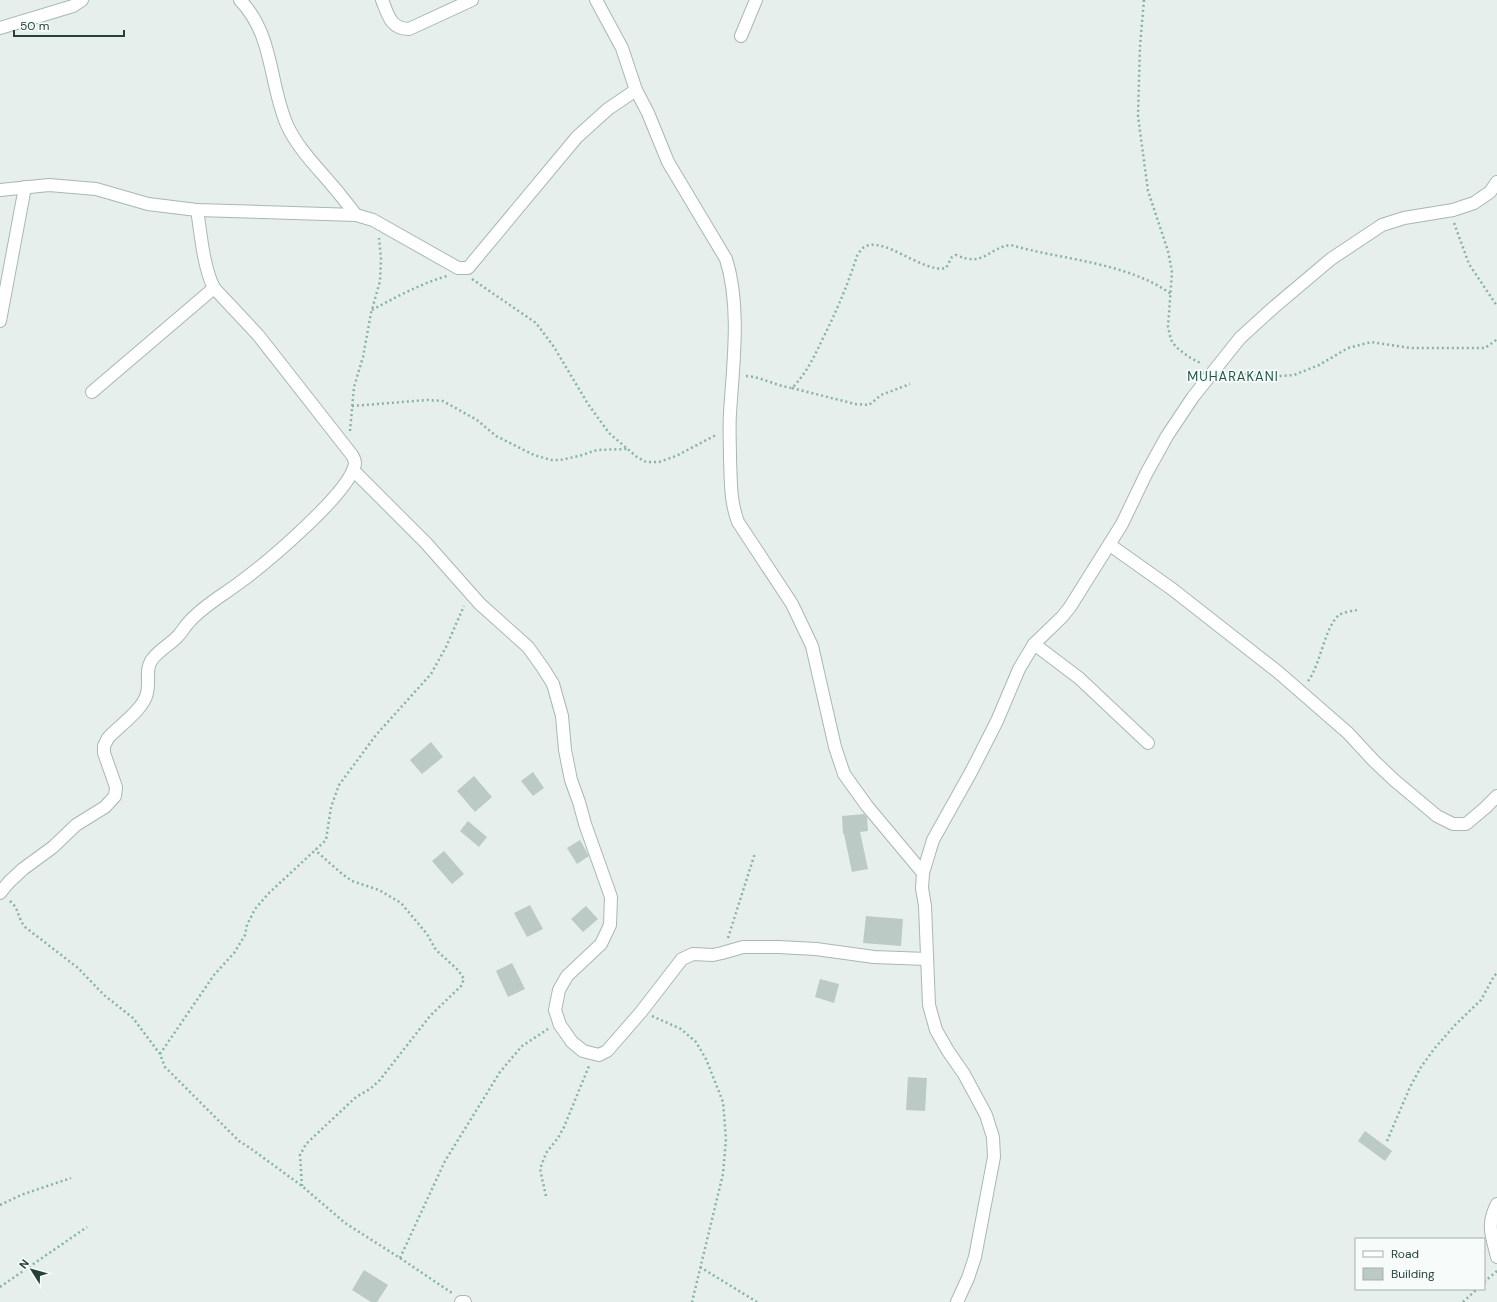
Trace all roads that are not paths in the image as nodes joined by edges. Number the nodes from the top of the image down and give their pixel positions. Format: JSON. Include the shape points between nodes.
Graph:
{"nodes":[{"id":1,"x":82,"y":0,"type":"edge"},
{"id":2,"x":240,"y":0,"type":"edge"},
{"id":3,"x":382,"y":0,"type":"edge"},
{"id":4,"x":472,"y":0,"type":"edge"},
{"id":5,"x":596,"y":0,"type":"edge"},
{"id":6,"x":756,"y":0,"type":"edge"},
{"id":7,"x":0,"y":28,"type":"edge"},
{"id":8,"x":741,"y":36,"type":"dead end"},
{"id":9,"x":636,"y":90,"type":"junction"},
{"id":10,"x":1497,"y":182,"type":"edge"},
{"id":11,"x":25,"y":187,"type":"junction"},
{"id":12,"x":0,"y":190,"type":"edge"},
{"id":13,"x":197,"y":210,"type":"junction"},
{"id":14,"x":356,"y":215,"type":"junction"},
{"id":15,"x":214,"y":288,"type":"junction"},
{"id":16,"x":0,"y":321,"type":"edge"},
{"id":17,"x":92,"y":392,"type":"dead end"},
{"id":18,"x":353,"y":470,"type":"junction"},
{"id":19,"x":1110,"y":545,"type":"junction"},
{"id":20,"x":1034,"y":644,"type":"junction"},
{"id":21,"x":1148,"y":743,"type":"dead end"},
{"id":22,"x":1497,"y":796,"type":"edge"},
{"id":23,"x":923,"y":873,"type":"junction"},
{"id":24,"x":0,"y":893,"type":"edge"},
{"id":25,"x":927,"y":959,"type":"junction"},
{"id":26,"x":1497,"y":1204,"type":"edge"},
{"id":27,"x":1497,"y":1257,"type":"edge"},
{"id":28,"x":957,"y":1302,"type":"edge"}],
"edges":[{"from":1,"to":7,"type":"street","via":[[73,6]]},
{"from":2,"to":14,"type":"street","via":[[256,23],[269,55],[281,110],[288,126],[306,156]]},
{"from":3,"to":4,"type":"street","via":[[388,16],[402,29],[409,29]]},
{"from":5,"to":9,"type":"street","via":[[622,48]]},
{"from":6,"to":8,"type":"street"},
{"from":9,"to":14,"type":"street","via":[[608,109],[577,137],[465,270],[373,220]]},
{"from":9,"to":23,"type":"street","via":[[668,162],[726,259],[732,276],[733,375],[730,429],[733,509],[738,522],[792,604],[812,646],[835,747],[844,774]]},
{"from":10,"to":19,"type":"street","via":[[1490,192],[1474,203],[1382,225],[1330,259],[1240,338],[1193,397],[1167,436]]},
{"from":11,"to":12,"type":"street"},
{"from":11,"to":13,"type":"street","via":[[49,184],[96,188],[148,204]]},
{"from":11,"to":16,"type":"street"},
{"from":13,"to":14,"type":"street"},
{"from":13,"to":15,"type":"street","via":[[207,268]]},
{"from":15,"to":17,"type":"street"},
{"from":15,"to":18,"type":"street","via":[[258,335],[352,455],[355,462]]},
{"from":18,"to":24,"type":"street","via":[[331,501],[280,551],[189,621],[177,637],[154,656],[147,669],[148,692],[144,703],[108,738],[104,746],[116,787],[115,796],[105,807],[76,826],[23,869]]},
{"from":18,"to":25,"type":"street","via":[[426,543],[480,604],[528,647],[553,684],[562,716],[571,780],[611,897],[610,925],[601,944],[567,976],[559,990],[555,1010],[560,1025],[572,1042],[594,1054],[599,1055],[607,1051],[682,959],[693,954],[713,955],[743,947],[778,947],[874,957]]},
{"from":19,"to":20,"type":"street","via":[[1070,607]]},
{"from":19,"to":22,"type":"street","via":[[1172,589],[1299,690],[1348,733],[1394,780],[1437,816],[1453,824],[1466,824]]},
{"from":20,"to":21,"type":"street","via":[[1079,678]]},
{"from":20,"to":23,"type":"street","via":[[971,772],[933,840]]},
{"from":23,"to":25,"type":"street"},
{"from":25,"to":28,"type":"street","via":[[929,1005],[936,1030],[986,1115],[993,1137],[994,1157],[975,1257]]},
{"from":26,"to":27,"type":"street","via":[[1490,1220],[1490,1230]]}]}
